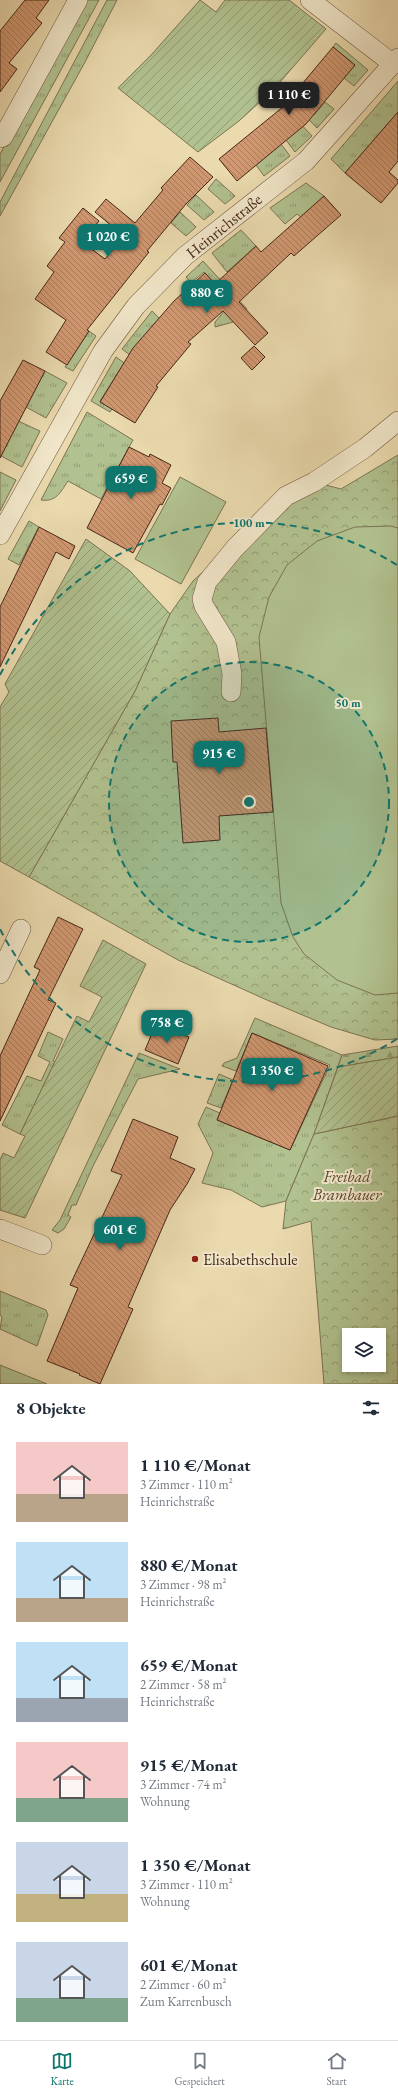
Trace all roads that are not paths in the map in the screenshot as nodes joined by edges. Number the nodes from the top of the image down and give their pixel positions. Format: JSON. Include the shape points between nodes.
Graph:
{"nodes":[{"id":1,"x":78,"y":0,"type":"edge"},
{"id":2,"x":310,"y":0,"type":"edge"},
{"id":3,"x":395,"y":61,"type":"edge"},
{"id":4,"x":0,"y":138,"type":"edge"},
{"id":5,"x":398,"y":421,"type":"edge"},
{"id":6,"x":0,"y":535,"type":"edge"},
{"id":7,"x":231,"y":692,"type":"dead end"},
{"id":8,"x":21,"y":929,"type":"dead end"},
{"id":9,"x":0,"y":974,"type":"edge"},
{"id":10,"x":0,"y":1229,"type":"edge"},
{"id":11,"x":42,"y":1245,"type":"dead end"}],
"edges":[{"from":1,"to":4,"type":"street","via":[[3,137]]},
{"from":2,"to":3,"type":"street"},
{"from":3,"to":6,"type":"street","name":"Heinrichstraße","via":[[306,161],[185,256],[136,306],[102,351]]},
{"from":5,"to":7,"type":"street","via":[[365,448],[314,482],[286,496],[206,582],[202,599],[226,642],[232,674]]},
{"from":8,"to":9,"type":"street"},
{"from":10,"to":11,"type":"street"}]}
